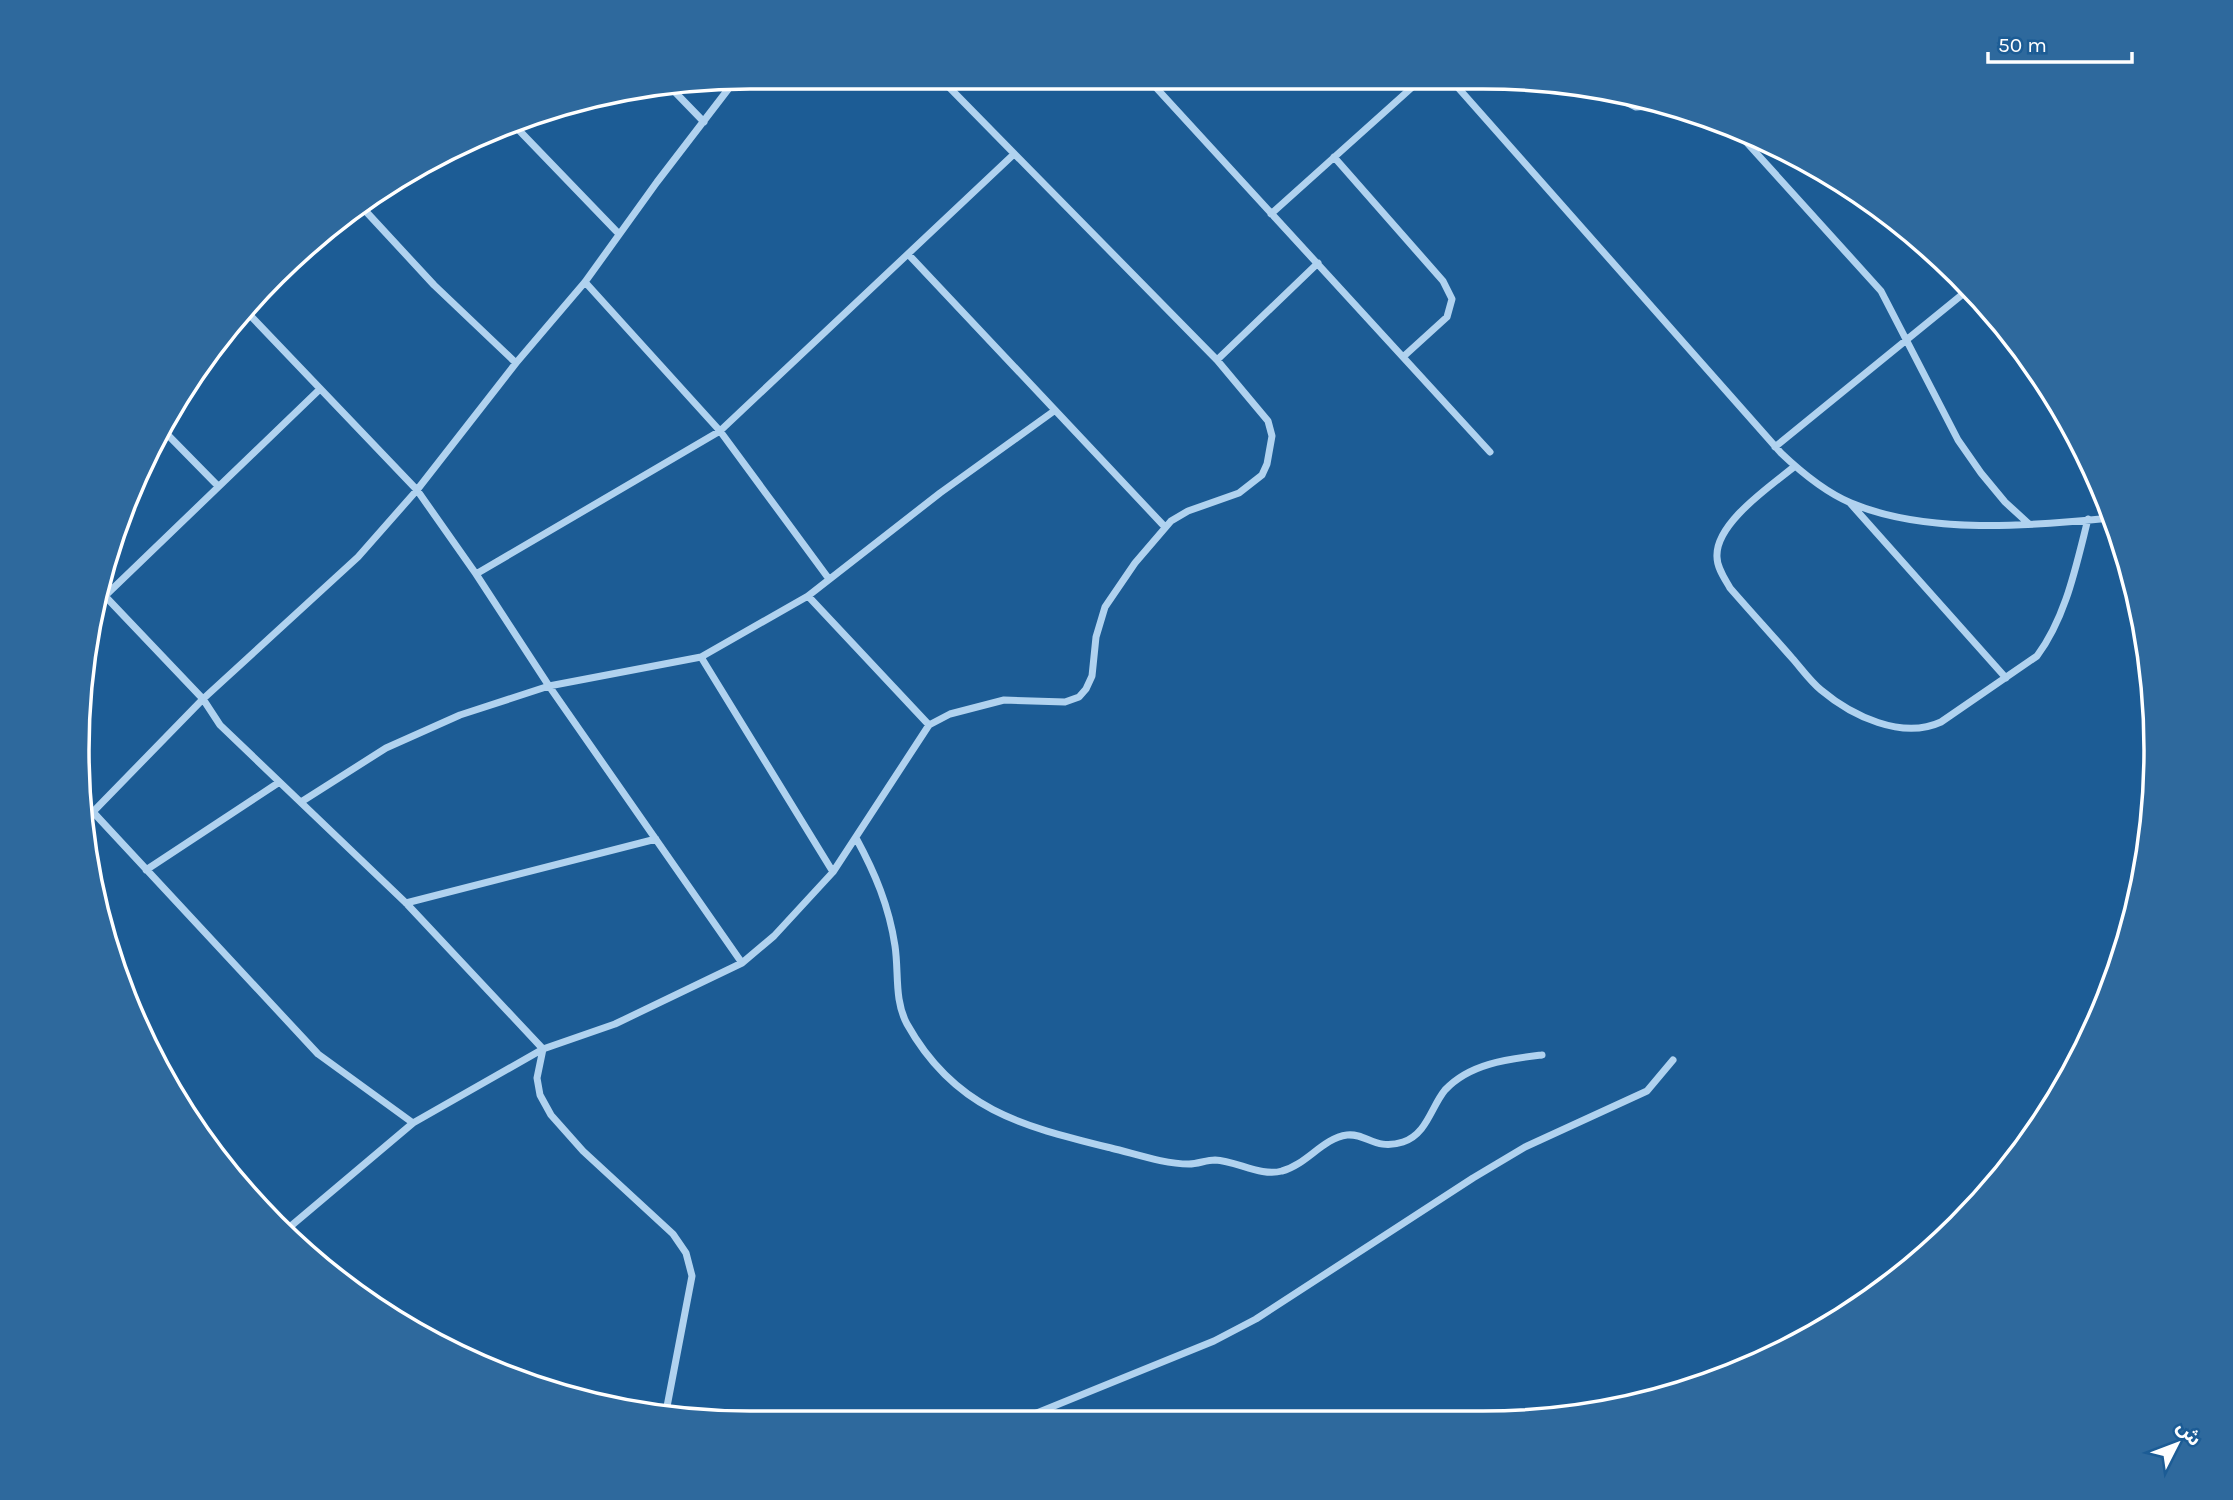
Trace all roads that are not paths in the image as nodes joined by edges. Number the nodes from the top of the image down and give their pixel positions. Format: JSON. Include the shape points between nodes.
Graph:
{"nodes":[{"id":1,"x":951,"y":89,"type":"edge"},
{"id":2,"x":1157,"y":89,"type":"edge"},
{"id":3,"x":1410,"y":89,"type":"edge"},
{"id":4,"x":1459,"y":89,"type":"edge"},
{"id":5,"x":728,"y":90,"type":"edge"},
{"id":6,"x":677,"y":94,"type":"edge"},
{"id":7,"x":704,"y":122,"type":"junction"},
{"id":8,"x":520,"y":131,"type":"edge"},
{"id":9,"x":1752,"y":147,"type":"edge"},
{"id":10,"x":1014,"y":154,"type":"junction"},
{"id":11,"x":1334,"y":157,"type":"junction"},
{"id":12,"x":367,"y":212,"type":"edge"},
{"id":13,"x":1271,"y":214,"type":"junction"},
{"id":14,"x":619,"y":234,"type":"junction"},
{"id":15,"x":909,"y":255,"type":"junction"},
{"id":16,"x":1318,"y":263,"type":"junction"},
{"id":17,"x":584,"y":282,"type":"junction"},
{"id":18,"x":1962,"y":295,"type":"edge"},
{"id":19,"x":251,"y":316,"type":"edge"},
{"id":20,"x":1906,"y":340,"type":"junction"},
{"id":21,"x":1403,"y":357,"type":"junction"},
{"id":22,"x":1217,"y":360,"type":"junction"},
{"id":23,"x":516,"y":363,"type":"junction"},
{"id":24,"x":320,"y":389,"type":"junction"},
{"id":25,"x":1054,"y":411,"type":"junction"},
{"id":26,"x":720,"y":431,"type":"junction"},
{"id":27,"x":169,"y":436,"type":"edge"},
{"id":28,"x":1775,"y":447,"type":"junction"},
{"id":29,"x":1489,"y":452,"type":"dead end"},
{"id":30,"x":1795,"y":466,"type":"junction"},
{"id":31,"x":218,"y":486,"type":"junction"},
{"id":32,"x":417,"y":490,"type":"junction"},
{"id":33,"x":1850,"y":502,"type":"junction"},
{"id":34,"x":2101,"y":518,"type":"edge"},
{"id":35,"x":2088,"y":520,"type":"junction"},
{"id":36,"x":2029,"y":524,"type":"junction"},
{"id":37,"x":1165,"y":527,"type":"junction"},
{"id":38,"x":476,"y":574,"type":"junction"},
{"id":39,"x":829,"y":579,"type":"junction"},
{"id":40,"x":109,"y":591,"type":"edge"},
{"id":41,"x":808,"y":596,"type":"junction"},
{"id":42,"x":107,"y":599,"type":"edge"},
{"id":43,"x":701,"y":657,"type":"junction"},
{"id":44,"x":2006,"y":678,"type":"junction"},
{"id":45,"x":549,"y":686,"type":"junction"},
{"id":46,"x":203,"y":699,"type":"junction"},
{"id":47,"x":929,"y":725,"type":"junction"},
{"id":48,"x":278,"y":783,"type":"junction"},
{"id":49,"x":300,"y":802,"type":"junction"},
{"id":50,"x":93,"y":812,"type":"edge"},
{"id":51,"x":93,"y":816,"type":"edge"},
{"id":52,"x":856,"y":838,"type":"junction"},
{"id":53,"x":656,"y":839,"type":"junction"},
{"id":54,"x":146,"y":870,"type":"junction"},
{"id":55,"x":833,"y":872,"type":"junction"},
{"id":56,"x":406,"y":903,"type":"junction"},
{"id":57,"x":742,"y":962,"type":"junction"},
{"id":58,"x":543,"y":1049,"type":"junction"},
{"id":59,"x":1542,"y":1055,"type":"dead end"},
{"id":60,"x":1673,"y":1060,"type":"dead end"},
{"id":61,"x":413,"y":1123,"type":"junction"},
{"id":62,"x":292,"y":1225,"type":"edge"},
{"id":63,"x":666,"y":1405,"type":"edge"},
{"id":64,"x":1042,"y":1411,"type":"edge"}],
"edges":[{"from":1,"to":10,"type":"street"},
{"from":2,"to":13,"type":"street"},
{"from":3,"to":11,"type":"street"},
{"from":4,"to":28,"type":"street"},
{"from":5,"to":7,"type":"street"},
{"from":6,"to":7,"type":"street"},
{"from":7,"to":14,"type":"street"},
{"from":8,"to":14,"type":"street"},
{"from":9,"to":20,"type":"street","via":[[1874,281]]},
{"from":10,"to":15,"type":"street"},
{"from":10,"to":22,"type":"street"},
{"from":11,"to":13,"type":"street"},
{"from":11,"to":21,"type":"street","via":[[1443,281],[1452,299],[1447,317]]},
{"from":12,"to":23,"type":"street"},
{"from":13,"to":16,"type":"street"},
{"from":14,"to":17,"type":"street"},
{"from":15,"to":25,"type":"street"},
{"from":15,"to":26,"type":"street"},
{"from":16,"to":21,"type":"street"},
{"from":16,"to":22,"type":"street"},
{"from":17,"to":23,"type":"street"},
{"from":17,"to":26,"type":"street"},
{"from":18,"to":20,"type":"street"},
{"from":19,"to":24,"type":"street"},
{"from":20,"to":28,"type":"street"},
{"from":20,"to":36,"type":"street","via":[[1958,440],[2005,502]]},
{"from":21,"to":29,"type":"street"},
{"from":22,"to":37,"type":"street","via":[[1268,421],[1272,436],[1268,464],[1262,475],[1239,493],[1188,511]]},
{"from":23,"to":32,"type":"street"},
{"from":24,"to":31,"type":"street"},
{"from":24,"to":32,"type":"street"},
{"from":25,"to":37,"type":"street"},
{"from":25,"to":39,"type":"street"},
{"from":26,"to":38,"type":"street"},
{"from":26,"to":39,"type":"street"},
{"from":27,"to":31,"type":"street"},
{"from":28,"to":30,"type":"street"},
{"from":30,"to":33,"type":"street"},
{"from":30,"to":44,"type":"street","via":[[1733,521],[1717,557],[1730,588],[1819,689],[1865,717],[1910,730],[1941,722]]},
{"from":31,"to":40,"type":"street"},
{"from":32,"to":38,"type":"street"},
{"from":32,"to":46,"type":"street","via":[[358,557]]},
{"from":33,"to":36,"type":"street","via":[[1908,518]]},
{"from":33,"to":44,"type":"street"},
{"from":34,"to":35,"type":"street"},
{"from":35,"to":36,"type":"street"},
{"from":35,"to":44,"type":"street","via":[[2074,575],[2047,643]]},
{"from":37,"to":47,"type":"street","via":[[1105,607],[1092,676],[1079,697],[1065,702],[995,702]]},
{"from":38,"to":45,"type":"street"},
{"from":39,"to":41,"type":"street"},
{"from":41,"to":43,"type":"street"},
{"from":41,"to":47,"type":"street"},
{"from":42,"to":46,"type":"street"},
{"from":43,"to":45,"type":"street"},
{"from":43,"to":55,"type":"street"},
{"from":45,"to":49,"type":"street","via":[[460,715],[386,748]]},
{"from":45,"to":53,"type":"street"},
{"from":46,"to":48,"type":"street","via":[[220,725]]},
{"from":46,"to":50,"type":"street"},
{"from":47,"to":52,"type":"street"},
{"from":48,"to":49,"type":"street"},
{"from":48,"to":54,"type":"street"},
{"from":49,"to":56,"type":"street"},
{"from":51,"to":54,"type":"street"},
{"from":52,"to":55,"type":"street"},
{"from":52,"to":59,"type":"street","via":[[886,902],[896,948],[898,991],[905,1020],[920,1045],[948,1080],[993,1112],[1047,1132],[1190,1164],[1212,1160],[1281,1171],[1348,1135],[1382,1146],[1406,1141],[1425,1126],[1444,1091],[1461,1076],[1500,1060]]},
{"from":53,"to":56,"type":"street"},
{"from":53,"to":57,"type":"street"},
{"from":54,"to":61,"type":"street","via":[[318,1054]]},
{"from":55,"to":57,"type":"street","via":[[774,936]]},
{"from":56,"to":58,"type":"street"},
{"from":57,"to":58,"type":"street","via":[[615,1024]]},
{"from":58,"to":61,"type":"street"},
{"from":58,"to":63,"type":"street","via":[[537,1078],[551,1115],[673,1234],[686,1253],[692,1276]]},
{"from":60,"to":64,"type":"street","via":[[1647,1091],[1525,1147],[1256,1319],[1214,1342]]},
{"from":61,"to":62,"type":"street"}]}
